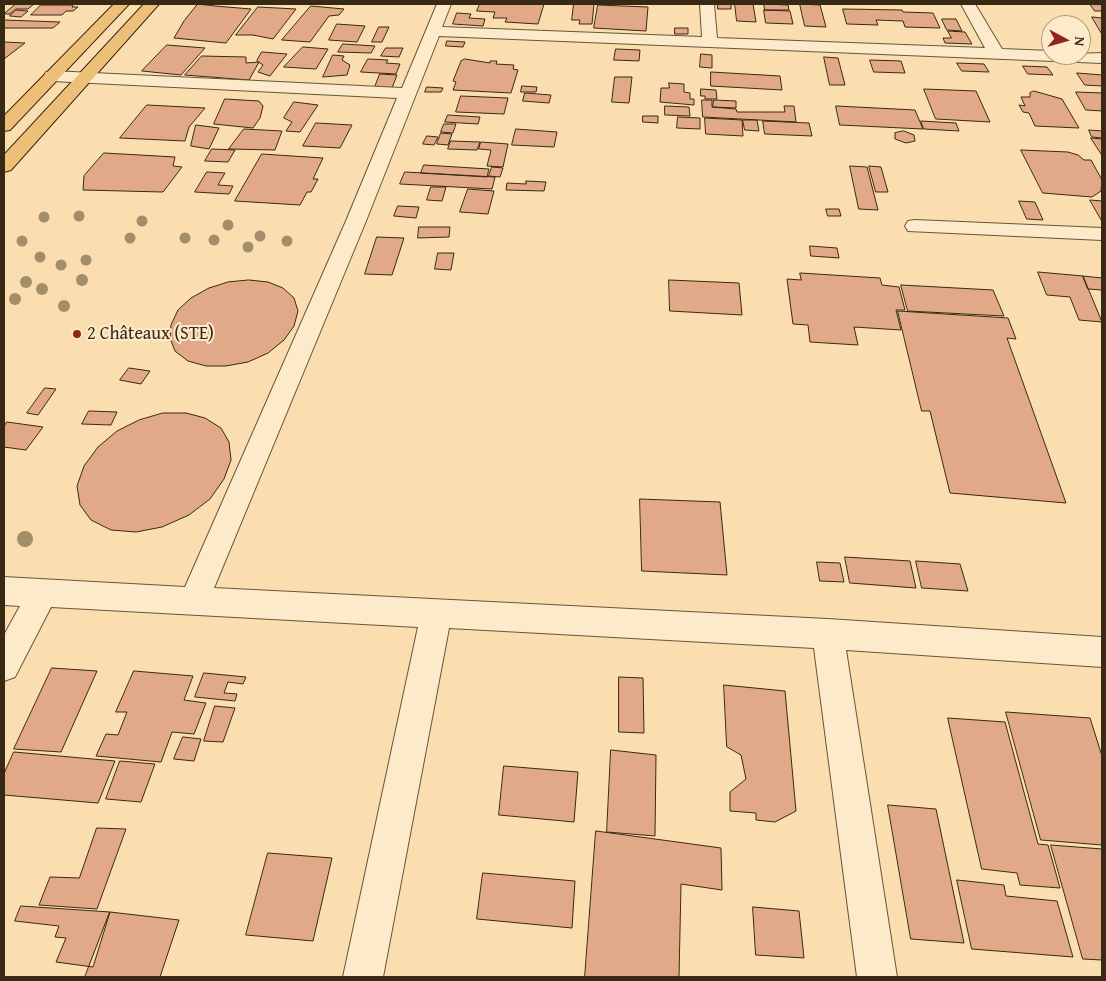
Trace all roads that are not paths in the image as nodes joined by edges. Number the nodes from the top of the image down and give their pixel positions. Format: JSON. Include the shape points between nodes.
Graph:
{"nodes":[{"id":1,"x":122,"y":4,"type":"edge"},
{"id":2,"x":152,"y":4,"type":"edge"},
{"id":3,"x":444,"y":4,"type":"edge"},
{"id":4,"x":707,"y":4,"type":"edge"},
{"id":5,"x":968,"y":4,"type":"edge"},
{"id":6,"x":434,"y":31,"type":"junction"},
{"id":7,"x":710,"y":42,"type":"junction"},
{"id":8,"x":997,"y":55,"type":"junction"},
{"id":9,"x":1102,"y":58,"type":"edge"},
{"id":10,"x":52,"y":76,"type":"junction"},
{"id":11,"x":86,"y":77,"type":"junction"},
{"id":12,"x":408,"y":94,"type":"junction"},
{"id":13,"x":4,"y":126,"type":"edge"},
{"id":14,"x":4,"y":166,"type":"edge"},
{"id":15,"x":915,"y":226,"type":"dead end"},
{"id":16,"x":1102,"y":234,"type":"edge"},
{"id":17,"x":4,"y":591,"type":"edge"},
{"id":18,"x":42,"y":594,"type":"junction"},
{"id":19,"x":193,"y":602,"type":"junction"},
{"id":20,"x":436,"y":614,"type":"junction"},
{"id":21,"x":828,"y":634,"type":"junction"},
{"id":22,"x":1102,"y":652,"type":"edge"},
{"id":23,"x":4,"y":666,"type":"edge"},
{"id":24,"x":363,"y":977,"type":"edge"},
{"id":25,"x":877,"y":977,"type":"edge"}],
"edges":[{"from":1,"to":10,"type":"main road"},
{"from":2,"to":11,"type":"main road"},
{"from":3,"to":6,"type":"street"},
{"from":4,"to":7,"type":"street"},
{"from":5,"to":8,"type":"street"},
{"from":6,"to":7,"type":"street"},
{"from":6,"to":12,"type":"street"},
{"from":7,"to":8,"type":"street"},
{"from":8,"to":9,"type":"street"},
{"from":10,"to":11,"type":"street"},
{"from":10,"to":13,"type":"main road"},
{"from":11,"to":12,"type":"street"},
{"from":11,"to":14,"type":"main road"},
{"from":12,"to":19,"type":"street"},
{"from":15,"to":16,"type":"street"},
{"from":17,"to":18,"type":"street"},
{"from":18,"to":19,"type":"street"},
{"from":18,"to":23,"type":"street"},
{"from":19,"to":20,"type":"street"},
{"from":20,"to":21,"type":"street"},
{"from":20,"to":24,"type":"street"},
{"from":21,"to":22,"type":"street"},
{"from":21,"to":25,"type":"street"}]}
